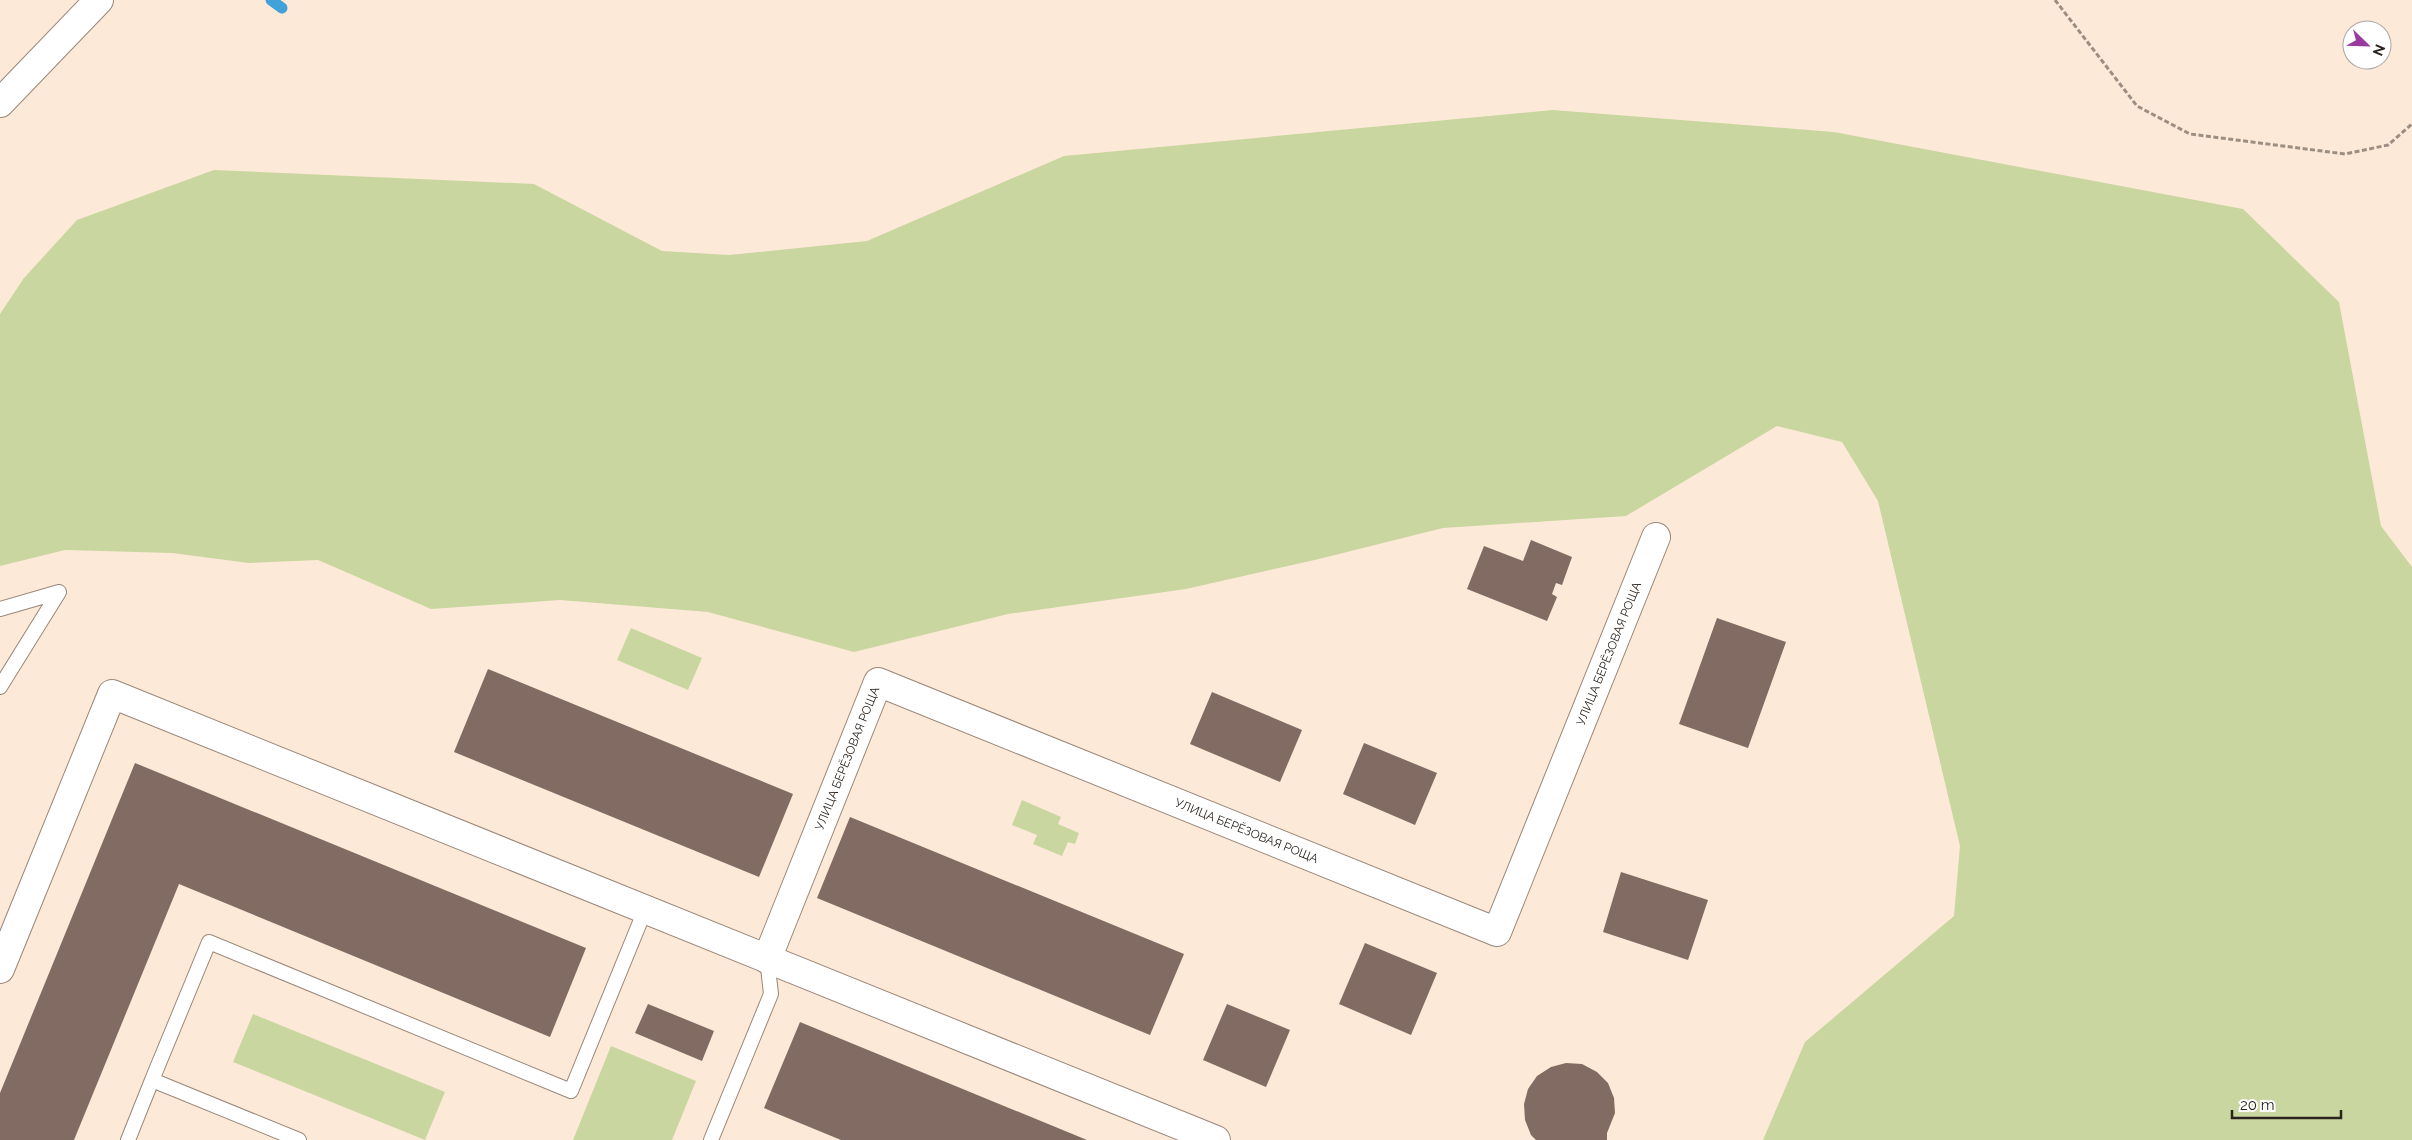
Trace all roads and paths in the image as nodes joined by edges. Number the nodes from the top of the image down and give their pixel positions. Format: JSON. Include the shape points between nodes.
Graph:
{"nodes":[{"id":1,"x":99,"y":0,"type":"edge"},
{"id":2,"x":2055,"y":0,"type":"edge"},
{"id":3,"x":0,"y":103,"type":"edge"},
{"id":4,"x":2412,"y":124,"type":"edge"},
{"id":5,"x":1656,"y":537,"type":"dead end"},
{"id":6,"x":0,"y":609,"type":"edge"},
{"id":7,"x":0,"y":687,"type":"edge"},
{"id":8,"x":645,"y":910,"type":"junction"},
{"id":9,"x":767,"y":958,"type":"junction"},
{"id":10,"x":0,"y":970,"type":"edge"},
{"id":11,"x":152,"y":1080,"type":"junction"},
{"id":12,"x":128,"y":1140,"type":"edge"},
{"id":13,"x":299,"y":1140,"type":"edge"},
{"id":14,"x":712,"y":1140,"type":"edge"},
{"id":15,"x":1216,"y":1140,"type":"edge"}],
"edges":[{"from":1,"to":3,"type":"street"},
{"from":2,"to":4,"type":"path","via":[[2137,106],[2190,134],[2345,154],[2388,145]]},
{"from":5,"to":9,"type":"street","name":"УЛИЦА БЕРЁЗОВАЯ РОЩА","via":[[1497,932],[878,682]]},
{"from":6,"to":7,"type":"lane","via":[[59,592]]},
{"from":8,"to":9,"type":"street"},
{"from":8,"to":10,"type":"street","via":[[112,694]]},
{"from":8,"to":11,"type":"lane","via":[[571,1090],[209,942]]},
{"from":9,"to":14,"type":"lane","via":[[771,994]]},
{"from":9,"to":15,"type":"street"},
{"from":11,"to":12,"type":"lane"},
{"from":11,"to":13,"type":"lane"}]}
